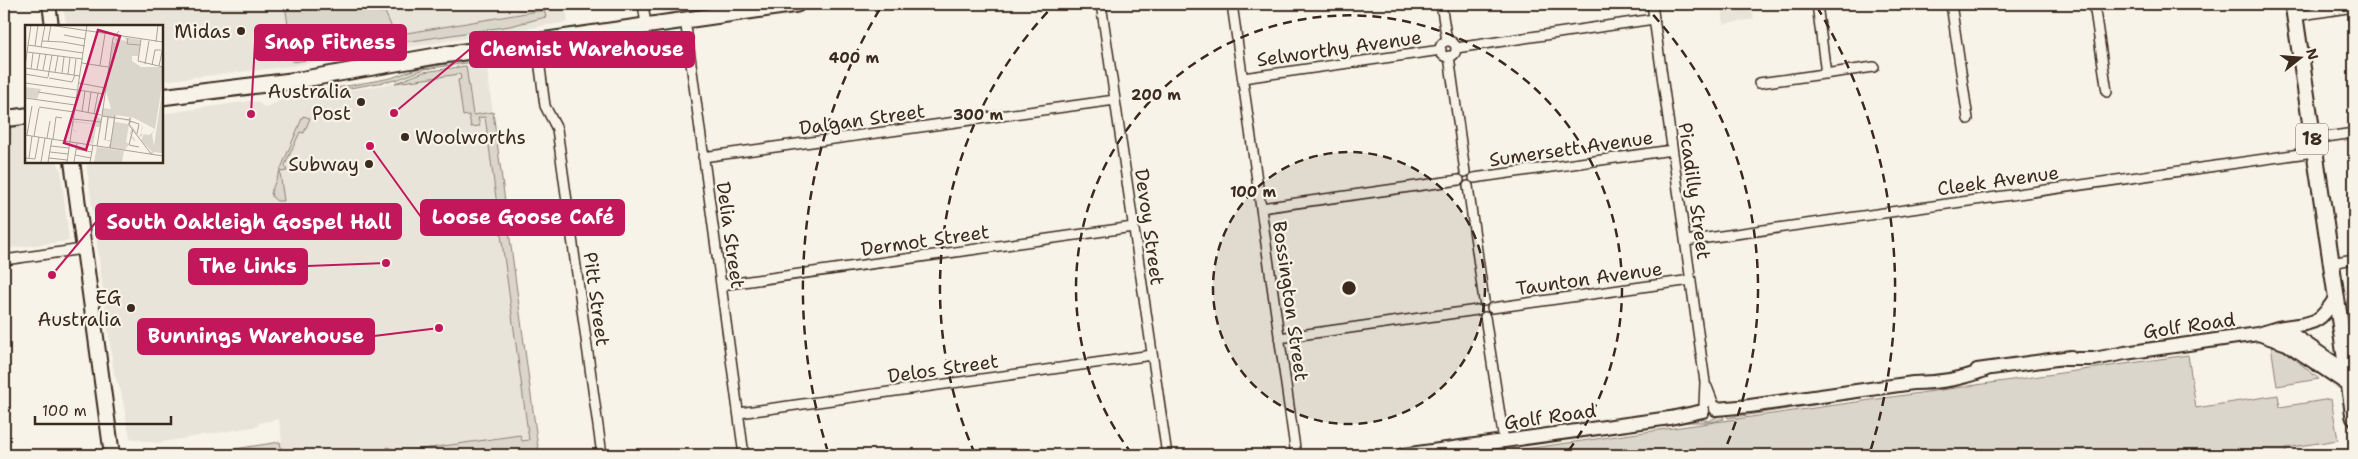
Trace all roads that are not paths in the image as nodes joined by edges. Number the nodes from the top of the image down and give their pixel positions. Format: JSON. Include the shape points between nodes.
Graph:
{"nodes":[{"id":1,"x":49,"y":4,"type":"edge"},
{"id":2,"x":643,"y":4,"type":"edge"},
{"id":3,"x":795,"y":4,"type":"edge"},
{"id":4,"x":1101,"y":4,"type":"edge"},
{"id":5,"x":1232,"y":4,"type":"edge"},
{"id":6,"x":1442,"y":4,"type":"edge"},
{"id":7,"x":1652,"y":4,"type":"edge"},
{"id":8,"x":1817,"y":4,"type":"edge"},
{"id":9,"x":1951,"y":4,"type":"edge"},
{"id":10,"x":2094,"y":4,"type":"edge"},
{"id":11,"x":2354,"y":7,"type":"edge"},
{"id":12,"x":2294,"y":10,"type":"edge"},
{"id":13,"x":685,"y":19,"type":"junction"},
{"id":14,"x":1654,"y":19,"type":"junction"},
{"id":15,"x":52,"y":25,"type":"edge"},
{"id":16,"x":646,"y":25,"type":"junction"},
{"id":17,"x":549,"y":40,"type":"junction"},
{"id":18,"x":1447,"y":41,"type":"junction"},
{"id":19,"x":520,"y":44,"type":"junction"},
{"id":20,"x":1456,"y":48,"type":"junction"},
{"id":21,"x":1441,"y":50,"type":"junction"},
{"id":22,"x":1449,"y":56,"type":"junction"},
{"id":23,"x":539,"y":60,"type":"junction"},
{"id":24,"x":1874,"y":67,"type":"dead end"},
{"id":25,"x":1826,"y":74,"type":"junction"},
{"id":26,"x":1243,"y":78,"type":"junction"},
{"id":27,"x":1759,"y":83,"type":"dead end"},
{"id":28,"x":2107,"y":92,"type":"dead end"},
{"id":29,"x":162,"y":96,"type":"edge"},
{"id":30,"x":1115,"y":100,"type":"junction"},
{"id":31,"x":1968,"y":119,"type":"dead end"},
{"id":32,"x":2354,"y":133,"type":"edge"},
{"id":33,"x":2313,"y":146,"type":"junction"},
{"id":34,"x":1672,"y":150,"type":"junction"},
{"id":35,"x":703,"y":157,"type":"junction"},
{"id":36,"x":70,"y":165,"type":"edge"},
{"id":37,"x":1465,"y":172,"type":"junction"},
{"id":38,"x":1474,"y":178,"type":"junction"},
{"id":39,"x":1459,"y":180,"type":"junction"},
{"id":40,"x":1468,"y":186,"type":"junction"},
{"id":41,"x":1261,"y":208,"type":"junction"},
{"id":42,"x":1133,"y":227,"type":"junction"},
{"id":43,"x":1686,"y":241,"type":"junction"},
{"id":44,"x":83,"y":248,"type":"junction"},
{"id":45,"x":2354,"y":259,"type":"edge"},
{"id":46,"x":4,"y":260,"type":"edge"},
{"id":47,"x":2330,"y":263,"type":"junction"},
{"id":48,"x":1691,"y":280,"type":"junction"},
{"id":49,"x":721,"y":285,"type":"junction"},
{"id":50,"x":2336,"y":297,"type":"junction"},
{"id":51,"x":1484,"y":302,"type":"junction"},
{"id":52,"x":1492,"y":308,"type":"junction"},
{"id":53,"x":1477,"y":310,"type":"junction"},
{"id":54,"x":1485,"y":316,"type":"junction"},
{"id":55,"x":2278,"y":328,"type":"junction"},
{"id":56,"x":2258,"y":334,"type":"junction"},
{"id":57,"x":1279,"y":338,"type":"junction"},
{"id":58,"x":1152,"y":355,"type":"junction"},
{"id":59,"x":2351,"y":381,"type":"edge"},
{"id":60,"x":1709,"y":408,"type":"junction"},
{"id":61,"x":738,"y":413,"type":"junction"},
{"id":62,"x":2354,"y":417,"type":"edge"},
{"id":63,"x":1504,"y":441,"type":"junction"},
{"id":64,"x":112,"y":455,"type":"edge"},
{"id":65,"x":602,"y":455,"type":"edge"},
{"id":66,"x":744,"y":455,"type":"edge"},
{"id":67,"x":1167,"y":455,"type":"edge"},
{"id":68,"x":1296,"y":455,"type":"edge"},
{"id":69,"x":1403,"y":455,"type":"edge"}],
"edges":[{"from":1,"to":15,"type":"street"},
{"from":2,"to":16,"type":"street"},
{"from":3,"to":13,"type":"highway"},
{"from":4,"to":30,"type":"street","name":"Devoy Street"},
{"from":5,"to":26,"type":"street","name":"Bossington Street"},
{"from":6,"to":18,"type":"street"},
{"from":7,"to":14,"type":"street","name":"Picadilly Street"},
{"from":8,"to":25,"type":"street"},
{"from":9,"to":31,"type":"street"},
{"from":10,"to":28,"type":"street"},
{"from":11,"to":12,"type":"street"},
{"from":12,"to":33,"type":"highway","number":"18"},
{"from":13,"to":16,"type":"highway"},
{"from":13,"to":35,"type":"street","name":"Delia Street"},
{"from":14,"to":20,"type":"street"},
{"from":14,"to":34,"type":"street","name":"Picadilly Street"},
{"from":16,"to":17,"type":"highway"},
{"from":17,"to":19,"type":"highway"},
{"from":17,"to":23,"type":"street"},
{"from":18,"to":20,"type":"street"},
{"from":18,"to":21,"type":"street","via":[[1441,45]]},
{"from":19,"to":23,"type":"street"},
{"from":19,"to":29,"type":"highway","via":[[299,80]]},
{"from":20,"to":22,"type":"street"},
{"from":21,"to":22,"type":"street"},
{"from":21,"to":26,"type":"street","name":"Selworthy Avenue"},
{"from":22,"to":37,"type":"street"},
{"from":23,"to":65,"type":"street","name":"Pitt Street","via":[[545,106],[557,129]]},
{"from":24,"to":25,"type":"street"},
{"from":25,"to":27,"type":"street"},
{"from":26,"to":41,"type":"street","name":"Bossington Street"},
{"from":30,"to":35,"type":"street","name":"Dalgan Street"},
{"from":30,"to":42,"type":"street","name":"Devoy Street"},
{"from":32,"to":33,"type":"street","name":"Cleek Avenue"},
{"from":33,"to":43,"type":"street","name":"Cleek Avenue"},
{"from":33,"to":47,"type":"highway","number":"18"},
{"from":34,"to":38,"type":"street","name":"Sumersett Avenue"},
{"from":34,"to":43,"type":"street","name":"Picadilly Street"},
{"from":35,"to":49,"type":"street","name":"Delia Street"},
{"from":36,"to":44,"type":"main road"},
{"from":37,"to":38,"type":"street"},
{"from":37,"to":39,"type":"street"},
{"from":38,"to":40,"type":"street"},
{"from":39,"to":40,"type":"street"},
{"from":39,"to":41,"type":"street"},
{"from":40,"to":51,"type":"street"},
{"from":41,"to":57,"type":"street","name":"Bossington Street"},
{"from":42,"to":49,"type":"street","name":"Dermot Street"},
{"from":42,"to":58,"type":"street","name":"Devoy Street"},
{"from":43,"to":48,"type":"street","name":"Picadilly Street"},
{"from":44,"to":46,"type":"street"},
{"from":44,"to":64,"type":"main road"},
{"from":45,"to":47,"type":"street"},
{"from":47,"to":50,"type":"highway","number":"18"},
{"from":48,"to":52,"type":"street","name":"Taunton Avenue"},
{"from":48,"to":60,"type":"street","name":"Picadilly Street"},
{"from":49,"to":61,"type":"street","name":"Delia Street"},
{"from":50,"to":55,"type":"street","name":"Golf Road","via":[[2319,320]]},
{"from":50,"to":59,"type":"highway","number":"18"},
{"from":51,"to":52,"type":"street","via":[[1490,303]]},
{"from":51,"to":53,"type":"street"},
{"from":52,"to":54,"type":"street"},
{"from":53,"to":54,"type":"street"},
{"from":53,"to":57,"type":"street"},
{"from":54,"to":63,"type":"street"},
{"from":55,"to":56,"type":"street","name":"Golf Road"},
{"from":55,"to":59,"type":"street","via":[[2289,332]]},
{"from":56,"to":59,"type":"street","name":"Golf Road","via":[[2287,344]]},
{"from":56,"to":60,"type":"street","name":"Golf Road","via":[[2094,359],[2064,359],[1938,375],[1913,383],[1759,405]]},
{"from":57,"to":68,"type":"street","name":"Bossington Street"},
{"from":58,"to":61,"type":"street","name":"Delos Street"},
{"from":58,"to":67,"type":"street","name":"Devoy Street"},
{"from":59,"to":62,"type":"highway","number":"18"},
{"from":60,"to":63,"type":"street","name":"Golf Road","via":[[1670,418]]},
{"from":61,"to":66,"type":"street","name":"Delia Street"},
{"from":63,"to":69,"type":"street","name":"Golf Road"}]}
